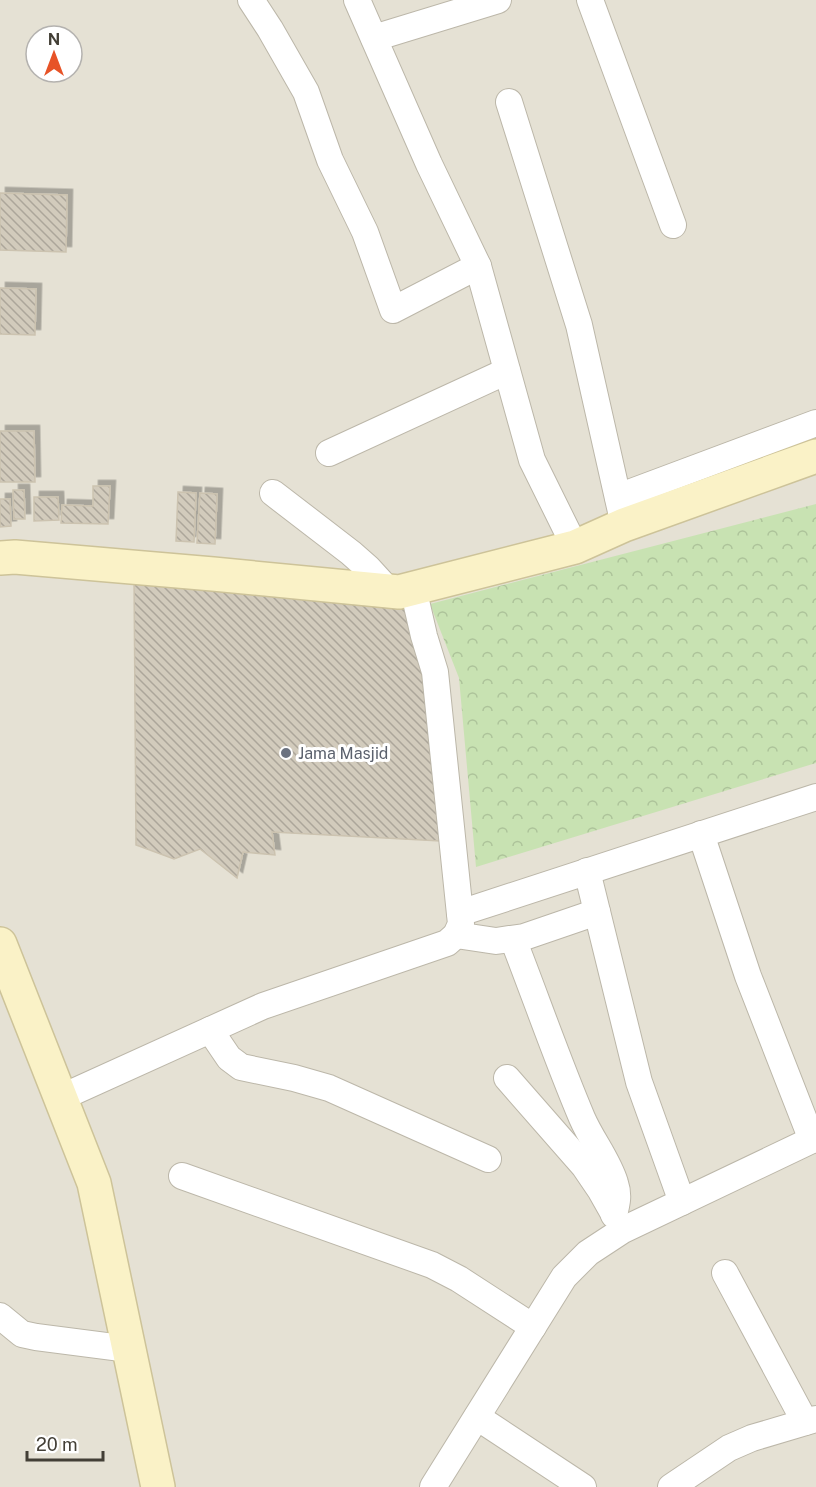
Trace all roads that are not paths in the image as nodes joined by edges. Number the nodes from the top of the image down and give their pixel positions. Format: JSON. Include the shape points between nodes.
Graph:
{"nodes":[{"id":1,"x":251,"y":0,"type":"edge"},
{"id":2,"x":357,"y":0,"type":"edge"},
{"id":3,"x":498,"y":0,"type":"edge"},
{"id":4,"x":590,"y":0,"type":"edge"},
{"id":5,"x":374,"y":38,"type":"junction"},
{"id":6,"x":508,"y":102,"type":"dead end"},
{"id":7,"x":673,"y":225,"type":"dead end"},
{"id":8,"x":478,"y":266,"type":"junction"},
{"id":9,"x":507,"y":371,"type":"junction"},
{"id":10,"x":816,"y":423,"type":"edge"},
{"id":11,"x":329,"y":453,"type":"dead end"},
{"id":12,"x":816,"y":456,"type":"edge"},
{"id":13,"x":273,"y":493,"type":"dead end"},
{"id":14,"x":621,"y":511,"type":"junction"},
{"id":15,"x":575,"y":547,"type":"junction"},
{"id":16,"x":0,"y":558,"type":"edge"},
{"id":17,"x":401,"y":590,"type":"junction"},
{"id":18,"x":816,"y":797,"type":"edge"},
{"id":19,"x":701,"y":834,"type":"junction"},
{"id":20,"x":587,"y":871,"type":"junction"},
{"id":21,"x":597,"y":912,"type":"junction"},
{"id":22,"x":458,"y":924,"type":"junction"},
{"id":23,"x":513,"y":939,"type":"junction"},
{"id":24,"x":4,"y":965,"type":"edge"},
{"id":25,"x":210,"y":1030,"type":"junction"},
{"id":26,"x":507,"y":1078,"type":"dead end"},
{"id":27,"x":60,"y":1098,"type":"junction"},
{"id":28,"x":814,"y":1139,"type":"edge"},
{"id":29,"x":488,"y":1159,"type":"dead end"},
{"id":30,"x":182,"y":1176,"type":"dead end"},
{"id":31,"x":682,"y":1202,"type":"junction"},
{"id":32,"x":619,"y":1222,"type":"junction"},
{"id":33,"x":725,"y":1273,"type":"dead end"},
{"id":34,"x":0,"y":1316,"type":"edge"},
{"id":35,"x":533,"y":1327,"type":"junction"},
{"id":36,"x":129,"y":1349,"type":"junction"},
{"id":37,"x":477,"y":1417,"type":"junction"},
{"id":38,"x":811,"y":1420,"type":"edge"},
{"id":39,"x":158,"y":1487,"type":"edge"},
{"id":40,"x":433,"y":1487,"type":"edge"},
{"id":41,"x":583,"y":1487,"type":"edge"},
{"id":42,"x":672,"y":1487,"type":"edge"}],
"edges":[{"from":1,"to":8,"type":"street","via":[[306,92],[393,310]]},
{"from":2,"to":5,"type":"street"},
{"from":3,"to":5,"type":"street"},
{"from":4,"to":7,"type":"street"},
{"from":5,"to":8,"type":"street"},
{"from":6,"to":14,"type":"street","via":[[579,325]]},
{"from":8,"to":9,"type":"street"},
{"from":9,"to":11,"type":"street"},
{"from":9,"to":15,"type":"street","via":[[532,460]]},
{"from":10,"to":14,"type":"street"},
{"from":12,"to":14,"type":"main road"},
{"from":13,"to":17,"type":"street"},
{"from":14,"to":15,"type":"main road"},
{"from":15,"to":17,"type":"main road"},
{"from":16,"to":17,"type":"main road"},
{"from":17,"to":22,"type":"street","via":[[424,636],[435,672]]},
{"from":18,"to":19,"type":"street"},
{"from":19,"to":20,"type":"street"},
{"from":19,"to":28,"type":"street","via":[[748,976]]},
{"from":20,"to":21,"type":"street"},
{"from":20,"to":22,"type":"street"},
{"from":21,"to":23,"type":"street"},
{"from":21,"to":31,"type":"street","via":[[639,1082]]},
{"from":22,"to":23,"type":"street","via":[[496,941]]},
{"from":22,"to":25,"type":"street","via":[[447,943],[263,1006]]},
{"from":23,"to":32,"type":"street","via":[[588,1132],[610,1168],[616,1185]]},
{"from":24,"to":27,"type":"main road"},
{"from":25,"to":27,"type":"street"},
{"from":25,"to":29,"type":"street","via":[[229,1058],[242,1067],[329,1088]]},
{"from":26,"to":32,"type":"street","via":[[584,1166]]},
{"from":27,"to":36,"type":"main road","via":[[94,1184]]},
{"from":28,"to":31,"type":"street"},
{"from":30,"to":35,"type":"street","via":[[432,1265]]},
{"from":31,"to":32,"type":"street"},
{"from":32,"to":35,"type":"street","via":[[564,1277]]},
{"from":33,"to":38,"type":"street"},
{"from":34,"to":36,"type":"street","via":[[22,1334],[36,1338]]},
{"from":35,"to":37,"type":"street"},
{"from":36,"to":39,"type":"main road"},
{"from":37,"to":40,"type":"street"},
{"from":37,"to":41,"type":"street"},
{"from":38,"to":42,"type":"street","via":[[729,1448]]}]}
